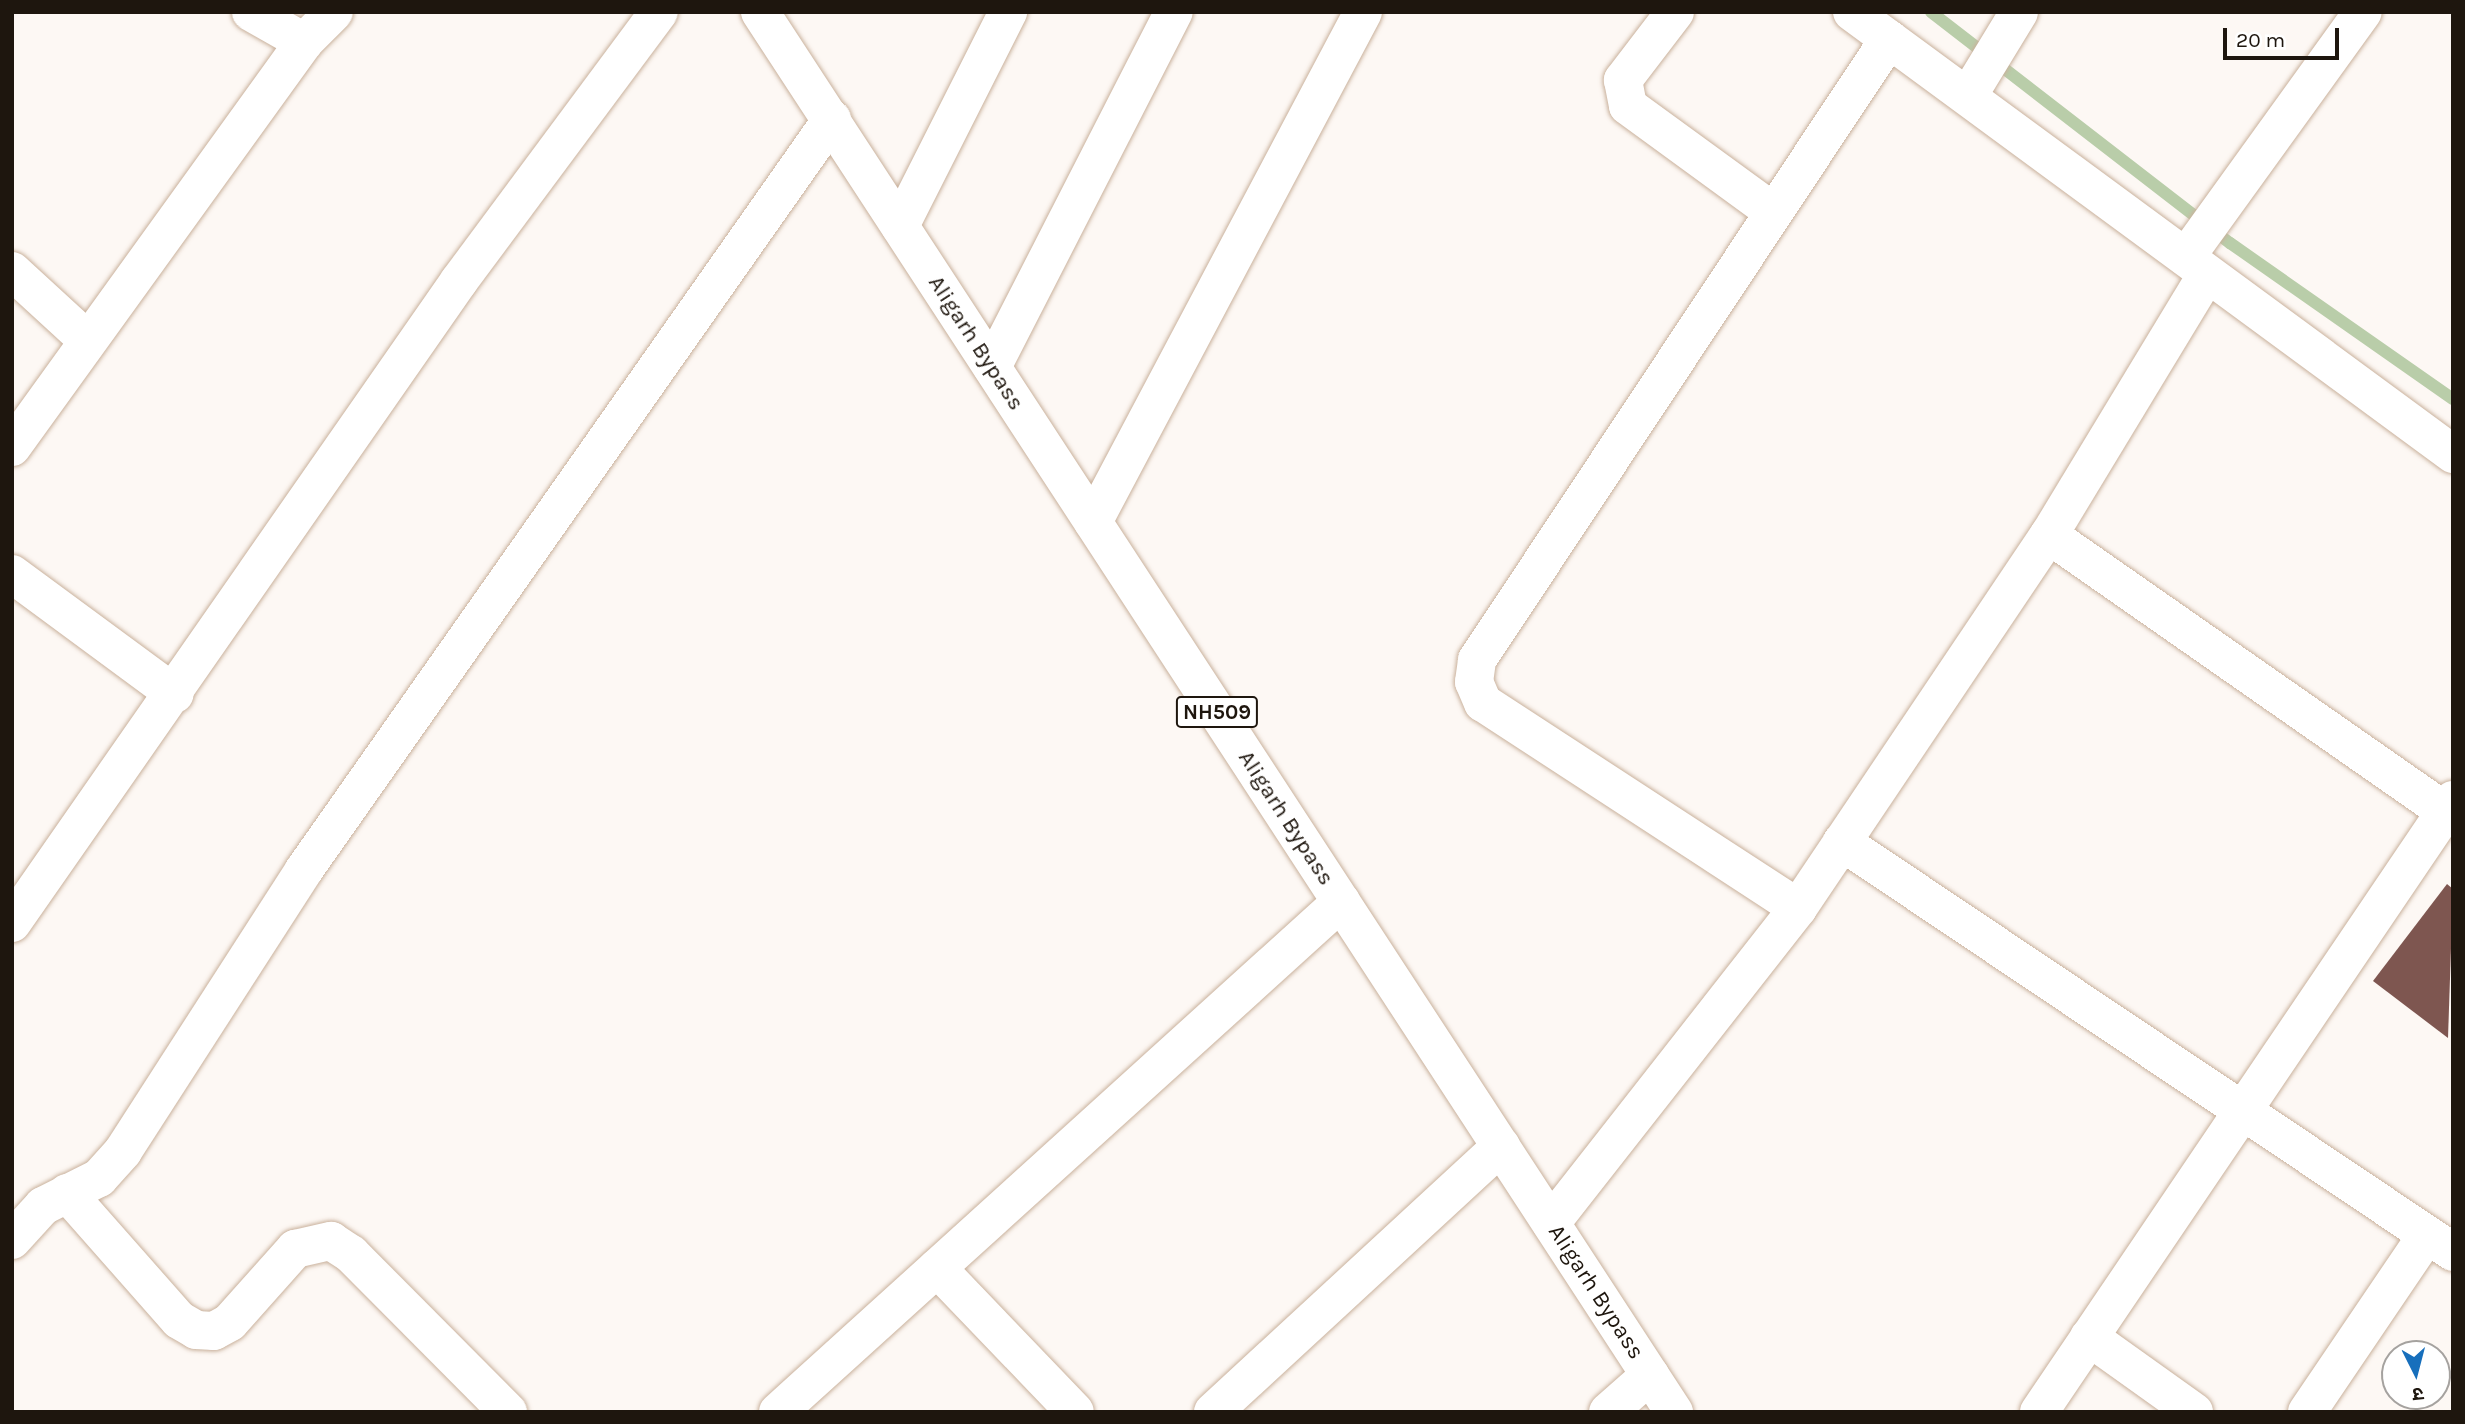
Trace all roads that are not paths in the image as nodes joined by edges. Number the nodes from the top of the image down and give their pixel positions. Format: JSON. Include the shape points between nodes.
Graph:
{"nodes":[{"id":1,"x":251,"y":12,"type":"edge"},
{"id":2,"x":334,"y":12,"type":"edge"},
{"id":3,"x":659,"y":12,"type":"edge"},
{"id":4,"x":1008,"y":12,"type":"edge"},
{"id":5,"x":1174,"y":12,"type":"edge"},
{"id":6,"x":1363,"y":12,"type":"edge"},
{"id":7,"x":1675,"y":12,"type":"edge"},
{"id":8,"x":1852,"y":12,"type":"edge"},
{"id":9,"x":2019,"y":12,"type":"edge"},
{"id":10,"x":2363,"y":12,"type":"edge"},
{"id":11,"x":763,"y":14,"type":"edge"},
{"id":12,"x":1889,"y":39,"type":"junction"},
{"id":13,"x":304,"y":42,"type":"junction"},
{"id":14,"x":1982,"y":72,"type":"junction"},
{"id":15,"x":832,"y":119,"type":"junction"},
{"id":16,"x":1772,"y":211,"type":"junction"},
{"id":17,"x":900,"y":226,"type":"junction"},
{"id":18,"x":2202,"y":247,"type":"junction"},
{"id":19,"x":12,"y":271,"type":"edge"},
{"id":20,"x":85,"y":338,"type":"junction"},
{"id":21,"x":992,"y":367,"type":"junction"},
{"id":22,"x":12,"y":447,"type":"edge"},
{"id":23,"x":2453,"y":454,"type":"edge"},
{"id":24,"x":1093,"y":522,"type":"junction"},
{"id":25,"x":2049,"y":535,"type":"junction"},
{"id":26,"x":12,"y":574,"type":"edge"},
{"id":27,"x":176,"y":694,"type":"junction"},
{"id":28,"x":2450,"y":809,"type":"edge"},
{"id":29,"x":1842,"y":842,"type":"junction"},
{"id":30,"x":1341,"y":902,"type":"junction"},
{"id":31,"x":1798,"y":908,"type":"junction"},
{"id":32,"x":12,"y":923,"type":"edge"},
{"id":33,"x":2243,"y":1111,"type":"junction"},
{"id":34,"x":1501,"y":1146,"type":"junction"},
{"id":35,"x":67,"y":1194,"type":"junction"},
{"id":36,"x":1551,"y":1223,"type":"junction"},
{"id":37,"x":12,"y":1240,"type":"edge"},
{"id":38,"x":2440,"y":1243,"type":"edge"},
{"id":39,"x":937,"y":1268,"type":"junction"},
{"id":40,"x":2089,"y":1337,"type":"junction"},
{"id":41,"x":1650,"y":1375,"type":"junction"},
{"id":42,"x":508,"y":1412,"type":"edge"},
{"id":43,"x":778,"y":1412,"type":"edge"},
{"id":44,"x":1075,"y":1412,"type":"edge"},
{"id":45,"x":1213,"y":1412,"type":"edge"},
{"id":46,"x":1608,"y":1412,"type":"edge"},
{"id":47,"x":1674,"y":1412,"type":"edge"},
{"id":48,"x":2039,"y":1412,"type":"edge"},
{"id":49,"x":2194,"y":1412,"type":"edge"},
{"id":50,"x":2307,"y":1412,"type":"edge"}],
"edges":[{"from":1,"to":13,"type":"main road"},
{"from":2,"to":13,"type":"main road"},
{"from":3,"to":27,"type":"main road","via":[[459,281]]},
{"from":4,"to":17,"type":"main road"},
{"from":5,"to":21,"type":"main road"},
{"from":6,"to":24,"type":"main road"},
{"from":7,"to":16,"type":"main road","via":[[1623,80],[1628,106]]},
{"from":8,"to":12,"type":"main road"},
{"from":9,"to":14,"type":"main road"},
{"from":10,"to":18,"type":"main road"},
{"from":11,"to":15,"type":"main road","name":"Aligarh Bypass","number":"NH509"},
{"from":12,"to":14,"type":"main road"},
{"from":12,"to":16,"type":"main road"},
{"from":13,"to":20,"type":"main road"},
{"from":14,"to":18,"type":"main road"},
{"from":15,"to":17,"type":"main road","name":"Aligarh Bypass","number":"NH509"},
{"from":15,"to":35,"type":"main road","via":[[304,870],[123,1151],[99,1178]]},
{"from":16,"to":31,"type":"main road","via":[[1477,660],[1474,682],[1483,703]]},
{"from":17,"to":21,"type":"main road","name":"Aligarh Bypass","number":"NH509"},
{"from":18,"to":23,"type":"main road"},
{"from":18,"to":25,"type":"main road"},
{"from":19,"to":20,"type":"main road"},
{"from":20,"to":22,"type":"main road"},
{"from":21,"to":24,"type":"main road","name":"Aligarh Bypass","number":"NH509"},
{"from":24,"to":30,"type":"main road","name":"Aligarh Bypass","number":"NH509"},
{"from":25,"to":28,"type":"main road"},
{"from":25,"to":29,"type":"main road"},
{"from":26,"to":27,"type":"main road"},
{"from":27,"to":32,"type":"main road"},
{"from":28,"to":33,"type":"main road"},
{"from":29,"to":31,"type":"main road"},
{"from":29,"to":33,"type":"main road"},
{"from":30,"to":34,"type":"main road","name":"Aligarh Bypass","number":"NH509"},
{"from":30,"to":39,"type":"main road"},
{"from":31,"to":36,"type":"main road"},
{"from":33,"to":38,"type":"main road"},
{"from":33,"to":40,"type":"main road"},
{"from":34,"to":36,"type":"main road","name":"Aligarh Bypass","number":"NH509"},
{"from":34,"to":45,"type":"main road"},
{"from":35,"to":37,"type":"main road","via":[[43,1206]]},
{"from":35,"to":42,"type":"main road","via":[[179,1320],[196,1330],[214,1331],[230,1322],[295,1249],[331,1241],[351,1254]]},
{"from":36,"to":41,"type":"main road","name":"Aligarh Bypass","number":"NH509"},
{"from":38,"to":50,"type":"main road"},
{"from":39,"to":43,"type":"main road"},
{"from":39,"to":44,"type":"main road"},
{"from":40,"to":48,"type":"main road"},
{"from":40,"to":49,"type":"main road"},
{"from":41,"to":46,"type":"main road"},
{"from":41,"to":47,"type":"main road","name":"Aligarh Bypass","number":"NH509"}]}
